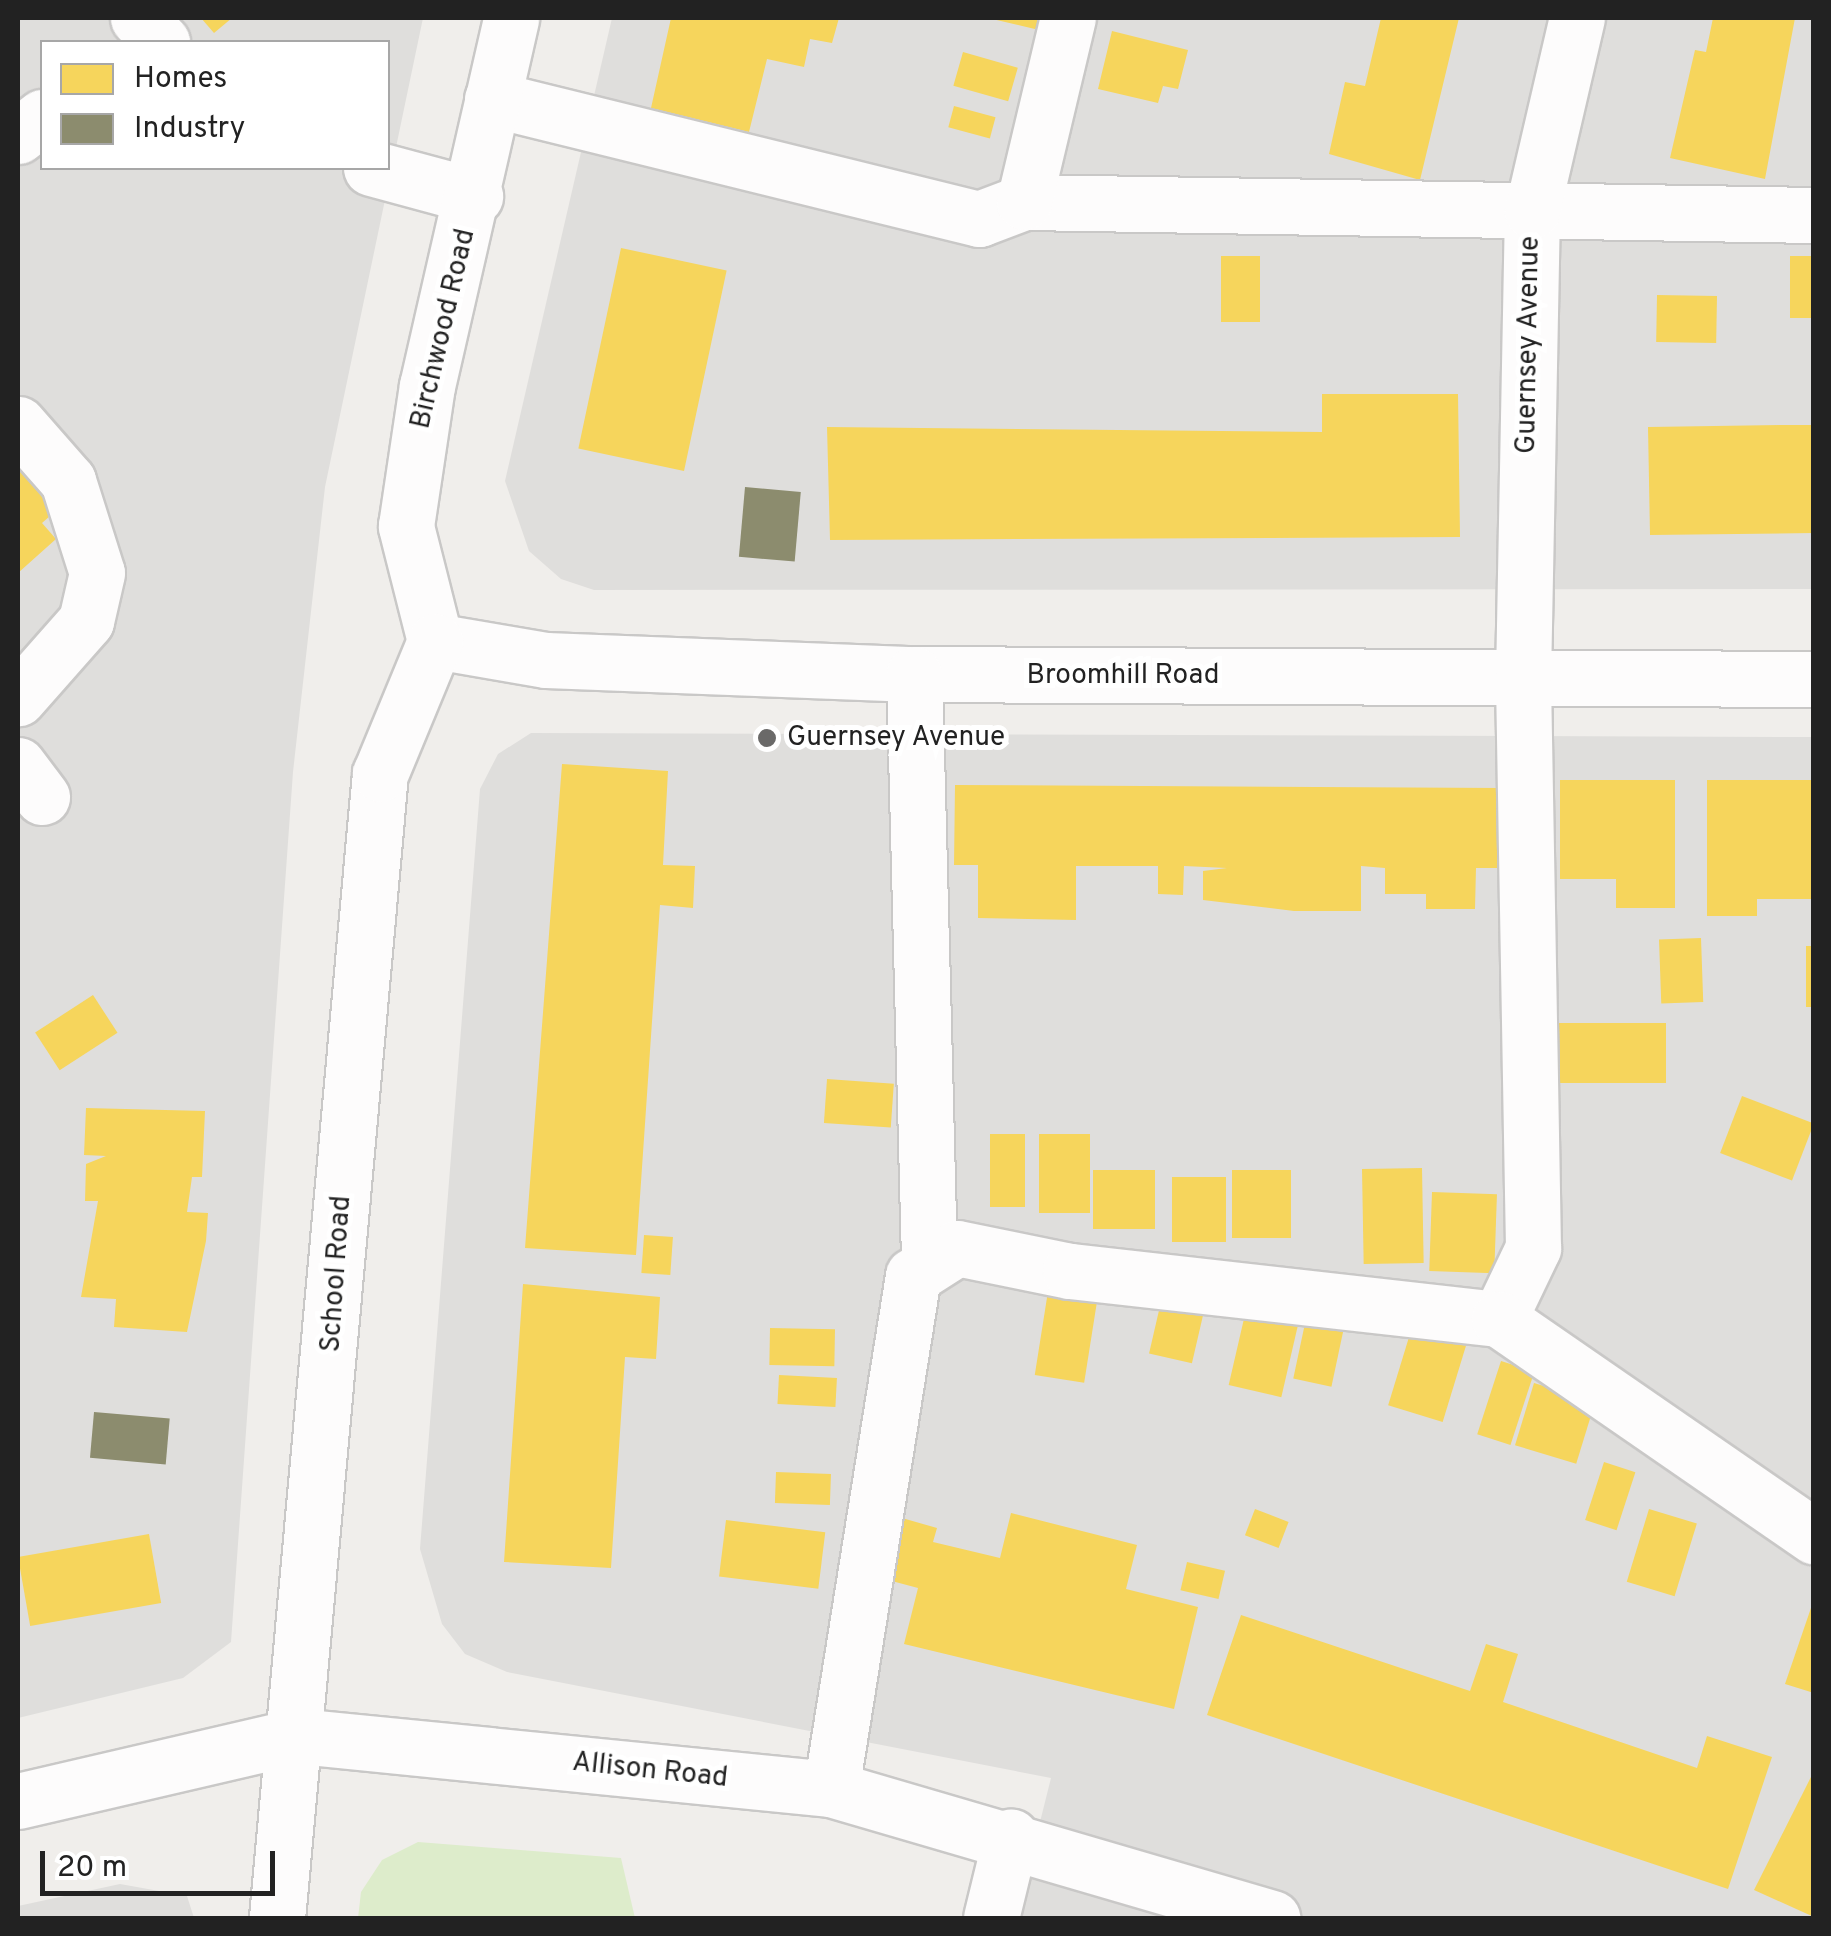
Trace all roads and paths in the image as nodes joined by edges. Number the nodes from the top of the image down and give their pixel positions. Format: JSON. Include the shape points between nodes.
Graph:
{"nodes":[{"id":1,"x":511,"y":18,"type":"edge"},
{"id":2,"x":1068,"y":18,"type":"edge"},
{"id":3,"x":1577,"y":18,"type":"edge"},
{"id":4,"x":492,"y":99,"type":"junction"},
{"id":5,"x":40,"y":120,"type":"edge"},
{"id":6,"x":18,"y":136,"type":"edge"},
{"id":7,"x":379,"y":170,"type":"edge"},
{"id":8,"x":475,"y":196,"type":"junction"},
{"id":9,"x":1024,"y":202,"type":"junction"},
{"id":10,"x":1532,"y":211,"type":"junction"},
{"id":11,"x":1814,"y":215,"type":"edge"},
{"id":12,"x":18,"y":424,"type":"edge"},
{"id":13,"x":435,"y":640,"type":"junction"},
{"id":14,"x":914,"y":674,"type":"junction"},
{"id":15,"x":1523,"y":678,"type":"junction"},
{"id":16,"x":1814,"y":679,"type":"edge"},
{"id":17,"x":18,"y":698,"type":"edge"},
{"id":18,"x":930,"y":1260,"type":"junction"},
{"id":19,"x":1499,"y":1319,"type":"junction"},
{"id":20,"x":1814,"y":1536,"type":"edge"},
{"id":21,"x":298,"y":1736,"type":"junction"},
{"id":22,"x":831,"y":1788,"type":"junction"},
{"id":23,"x":18,"y":1801,"type":"edge"},
{"id":24,"x":1011,"y":1836,"type":"junction"},
{"id":25,"x":278,"y":1918,"type":"edge"},
{"id":26,"x":991,"y":1918,"type":"edge"},
{"id":27,"x":1273,"y":1918,"type":"edge"}],
"edges":[{"from":1,"to":4,"type":"street","name":"Birchwood Road"},
{"from":2,"to":9,"type":"street"},
{"from":3,"to":10,"type":"street","name":"Guernsey Avenue"},
{"from":4,"to":8,"type":"street","name":"Birchwood Road"},
{"from":4,"to":9,"type":"street","via":[[979,219]]},
{"from":5,"to":6,"type":"street"},
{"from":7,"to":8,"type":"street"},
{"from":8,"to":13,"type":"street","name":"Birchwood Road","via":[[427,386],[406,526]]},
{"from":9,"to":10,"type":"street"},
{"from":10,"to":11,"type":"street"},
{"from":10,"to":15,"type":"street","name":"Guernsey Avenue"},
{"from":12,"to":17,"type":"street","via":[[68,482],[97,573],[86,621]]},
{"from":13,"to":14,"type":"street","name":"Broomhill Road","via":[[546,660]]},
{"from":13,"to":21,"type":"street","name":"School Road","via":[[380,774]]},
{"from":14,"to":15,"type":"street","name":"Broomhill Road"},
{"from":14,"to":18,"type":"street"},
{"from":15,"to":16,"type":"street","name":"Broomhill Road"},
{"from":15,"to":19,"type":"street","name":"Guernsey Avenue","via":[[1533,1248]]},
{"from":18,"to":19,"type":"street","via":[[957,1248],[1070,1271]]},
{"from":18,"to":22,"type":"street","via":[[913,1276],[906,1308]]},
{"from":19,"to":20,"type":"street"},
{"from":21,"to":22,"type":"street","name":"Allison Road"},
{"from":21,"to":23,"type":"street","name":"Allison Road"},
{"from":21,"to":25,"type":"street","name":"School Road"},
{"from":22,"to":24,"type":"street","name":"Allison Road"},
{"from":24,"to":26,"type":"street"},
{"from":24,"to":27,"type":"street","name":"Allison Road"}]}
